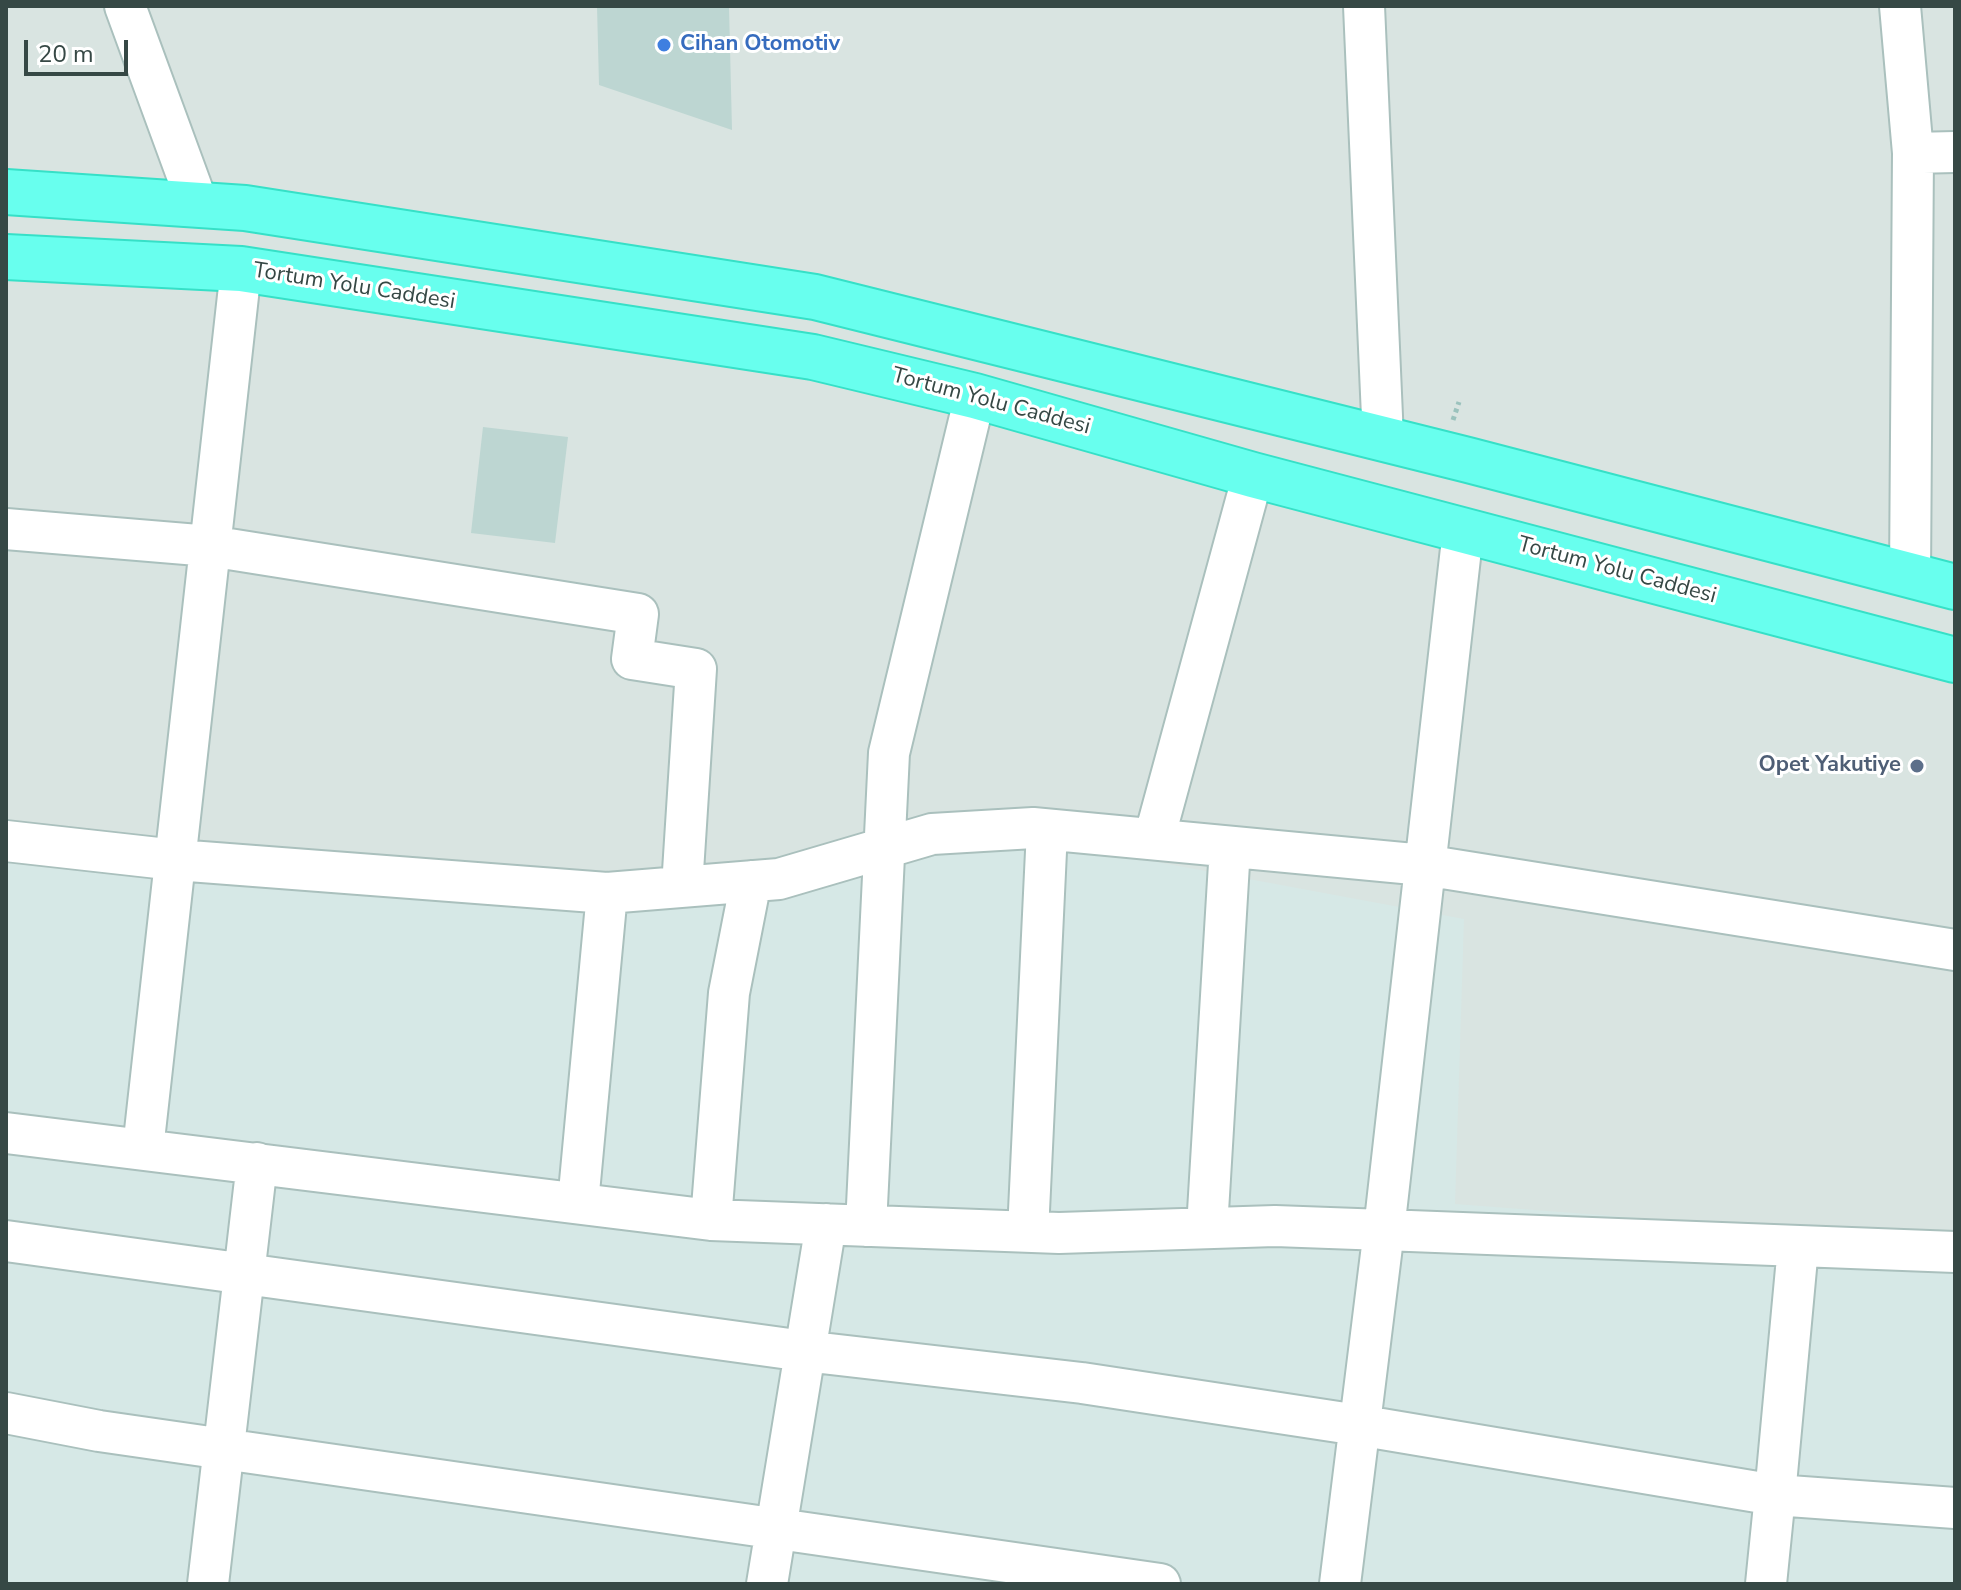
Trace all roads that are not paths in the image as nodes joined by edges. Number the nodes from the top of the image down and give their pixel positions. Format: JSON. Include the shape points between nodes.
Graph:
{"nodes":[{"id":1,"x":125,"y":6,"type":"edge"},
{"id":2,"x":1364,"y":6,"type":"edge"},
{"id":3,"x":1900,"y":6,"type":"edge"},
{"id":4,"x":1955,"y":152,"type":"edge"},
{"id":5,"x":1913,"y":153,"type":"junction"},
{"id":6,"x":6,"y":192,"type":"edge"},
{"id":7,"x":198,"y":205,"type":"junction"},
{"id":8,"x":6,"y":257,"type":"edge"},
{"id":9,"x":241,"y":269,"type":"junction"},
{"id":10,"x":975,"y":396,"type":"junction"},
{"id":11,"x":1383,"y":439,"type":"junction"},
{"id":12,"x":1253,"y":475,"type":"junction"},
{"id":13,"x":6,"y":529,"type":"edge"},
{"id":14,"x":1463,"y":531,"type":"junction"},
{"id":15,"x":210,"y":546,"type":"junction"},
{"id":16,"x":1910,"y":576,"type":"junction"},
{"id":17,"x":1955,"y":587,"type":"edge"},
{"id":18,"x":1955,"y":660,"type":"edge"},
{"id":19,"x":1047,"y":830,"type":"junction"},
{"id":20,"x":1154,"y":839,"type":"junction"},
{"id":21,"x":6,"y":841,"type":"edge"},
{"id":22,"x":1230,"y":847,"type":"junction"},
{"id":23,"x":885,"y":848,"type":"junction"},
{"id":24,"x":176,"y":860,"type":"junction"},
{"id":25,"x":1424,"y":865,"type":"junction"},
{"id":26,"x":751,"y":881,"type":"junction"},
{"id":27,"x":682,"y":887,"type":"junction"},
{"id":28,"x":607,"y":893,"type":"junction"},
{"id":29,"x":1955,"y":950,"type":"edge"},
{"id":30,"x":6,"y":1133,"type":"edge"},
{"id":31,"x":143,"y":1149,"type":"junction"},
{"id":32,"x":257,"y":1163,"type":"junction"},
{"id":33,"x":578,"y":1203,"type":"junction"},
{"id":34,"x":711,"y":1220,"type":"junction"},
{"id":35,"x":826,"y":1224,"type":"junction"},
{"id":36,"x":866,"y":1226,"type":"junction"},
{"id":37,"x":1207,"y":1228,"type":"junction"},
{"id":38,"x":1384,"y":1230,"type":"junction"},
{"id":39,"x":1028,"y":1232,"type":"junction"},
{"id":40,"x":6,"y":1241,"type":"edge"},
{"id":41,"x":1798,"y":1247,"type":"junction"},
{"id":42,"x":1955,"y":1252,"type":"edge"},
{"id":43,"x":245,"y":1274,"type":"junction"},
{"id":44,"x":804,"y":1351,"type":"junction"},
{"id":45,"x":6,"y":1413,"type":"edge"},
{"id":46,"x":1358,"y":1425,"type":"junction"},
{"id":47,"x":224,"y":1449,"type":"junction"},
{"id":48,"x":1775,"y":1495,"type":"junction"},
{"id":49,"x":1955,"y":1508,"type":"edge"},
{"id":50,"x":776,"y":1528,"type":"junction"},
{"id":51,"x":208,"y":1584,"type":"edge"},
{"id":52,"x":767,"y":1584,"type":"edge"},
{"id":53,"x":1160,"y":1584,"type":"edge"},
{"id":54,"x":1340,"y":1584,"type":"edge"},
{"id":55,"x":1766,"y":1584,"type":"edge"}],
"edges":[{"from":1,"to":7,"type":"street"},
{"from":2,"to":11,"type":"street"},
{"from":3,"to":5,"type":"street"},
{"from":4,"to":5,"type":"street"},
{"from":5,"to":16,"type":"street"},
{"from":6,"to":7,"type":"highway"},
{"from":7,"to":11,"type":"highway","via":[[815,297]]},
{"from":8,"to":9,"type":"highway","name":"Tortum Yolu Caddesi"},
{"from":9,"to":10,"type":"highway","name":"Tortum Yolu Caddesi","via":[[813,357]]},
{"from":9,"to":15,"type":"street"},
{"from":10,"to":12,"type":"highway","name":"Tortum Yolu Caddesi"},
{"from":10,"to":23,"type":"street","via":[[889,753]]},
{"from":11,"to":16,"type":"highway"},
{"from":12,"to":14,"type":"highway","name":"Tortum Yolu Caddesi"},
{"from":12,"to":20,"type":"street"},
{"from":13,"to":15,"type":"street"},
{"from":14,"to":18,"type":"highway","name":"Tortum Yolu Caddesi"},
{"from":14,"to":25,"type":"street"},
{"from":15,"to":24,"type":"street"},
{"from":15,"to":27,"type":"street","via":[[638,614],[632,659],[696,669]]},
{"from":16,"to":17,"type":"highway"},
{"from":19,"to":20,"type":"street"},
{"from":19,"to":23,"type":"street","via":[[932,834]]},
{"from":19,"to":39,"type":"street"},
{"from":20,"to":22,"type":"street"},
{"from":21,"to":24,"type":"street"},
{"from":22,"to":25,"type":"street"},
{"from":22,"to":37,"type":"street"},
{"from":23,"to":26,"type":"street","via":[[779,879]]},
{"from":23,"to":36,"type":"street"},
{"from":24,"to":28,"type":"street"},
{"from":24,"to":31,"type":"street"},
{"from":25,"to":29,"type":"street"},
{"from":25,"to":38,"type":"street"},
{"from":26,"to":27,"type":"street"},
{"from":26,"to":34,"type":"street","via":[[729,993]]},
{"from":27,"to":28,"type":"street"},
{"from":28,"to":33,"type":"street"},
{"from":30,"to":31,"type":"street"},
{"from":31,"to":32,"type":"street"},
{"from":32,"to":33,"type":"street"},
{"from":32,"to":43,"type":"street"},
{"from":33,"to":34,"type":"street"},
{"from":34,"to":35,"type":"street"},
{"from":35,"to":36,"type":"street"},
{"from":35,"to":44,"type":"street"},
{"from":36,"to":39,"type":"street"},
{"from":37,"to":38,"type":"street"},
{"from":37,"to":39,"type":"street"},
{"from":38,"to":41,"type":"street"},
{"from":38,"to":46,"type":"street"},
{"from":40,"to":43,"type":"street"},
{"from":41,"to":42,"type":"street"},
{"from":41,"to":48,"type":"street"},
{"from":43,"to":44,"type":"street"},
{"from":43,"to":47,"type":"street"},
{"from":44,"to":46,"type":"street","via":[[1082,1383]]},
{"from":44,"to":50,"type":"street"},
{"from":45,"to":47,"type":"street"},
{"from":46,"to":48,"type":"street"},
{"from":46,"to":54,"type":"street"},
{"from":47,"to":50,"type":"street"},
{"from":47,"to":51,"type":"street"},
{"from":48,"to":49,"type":"street"},
{"from":48,"to":55,"type":"street"},
{"from":50,"to":52,"type":"street"},
{"from":50,"to":53,"type":"street"}]}
